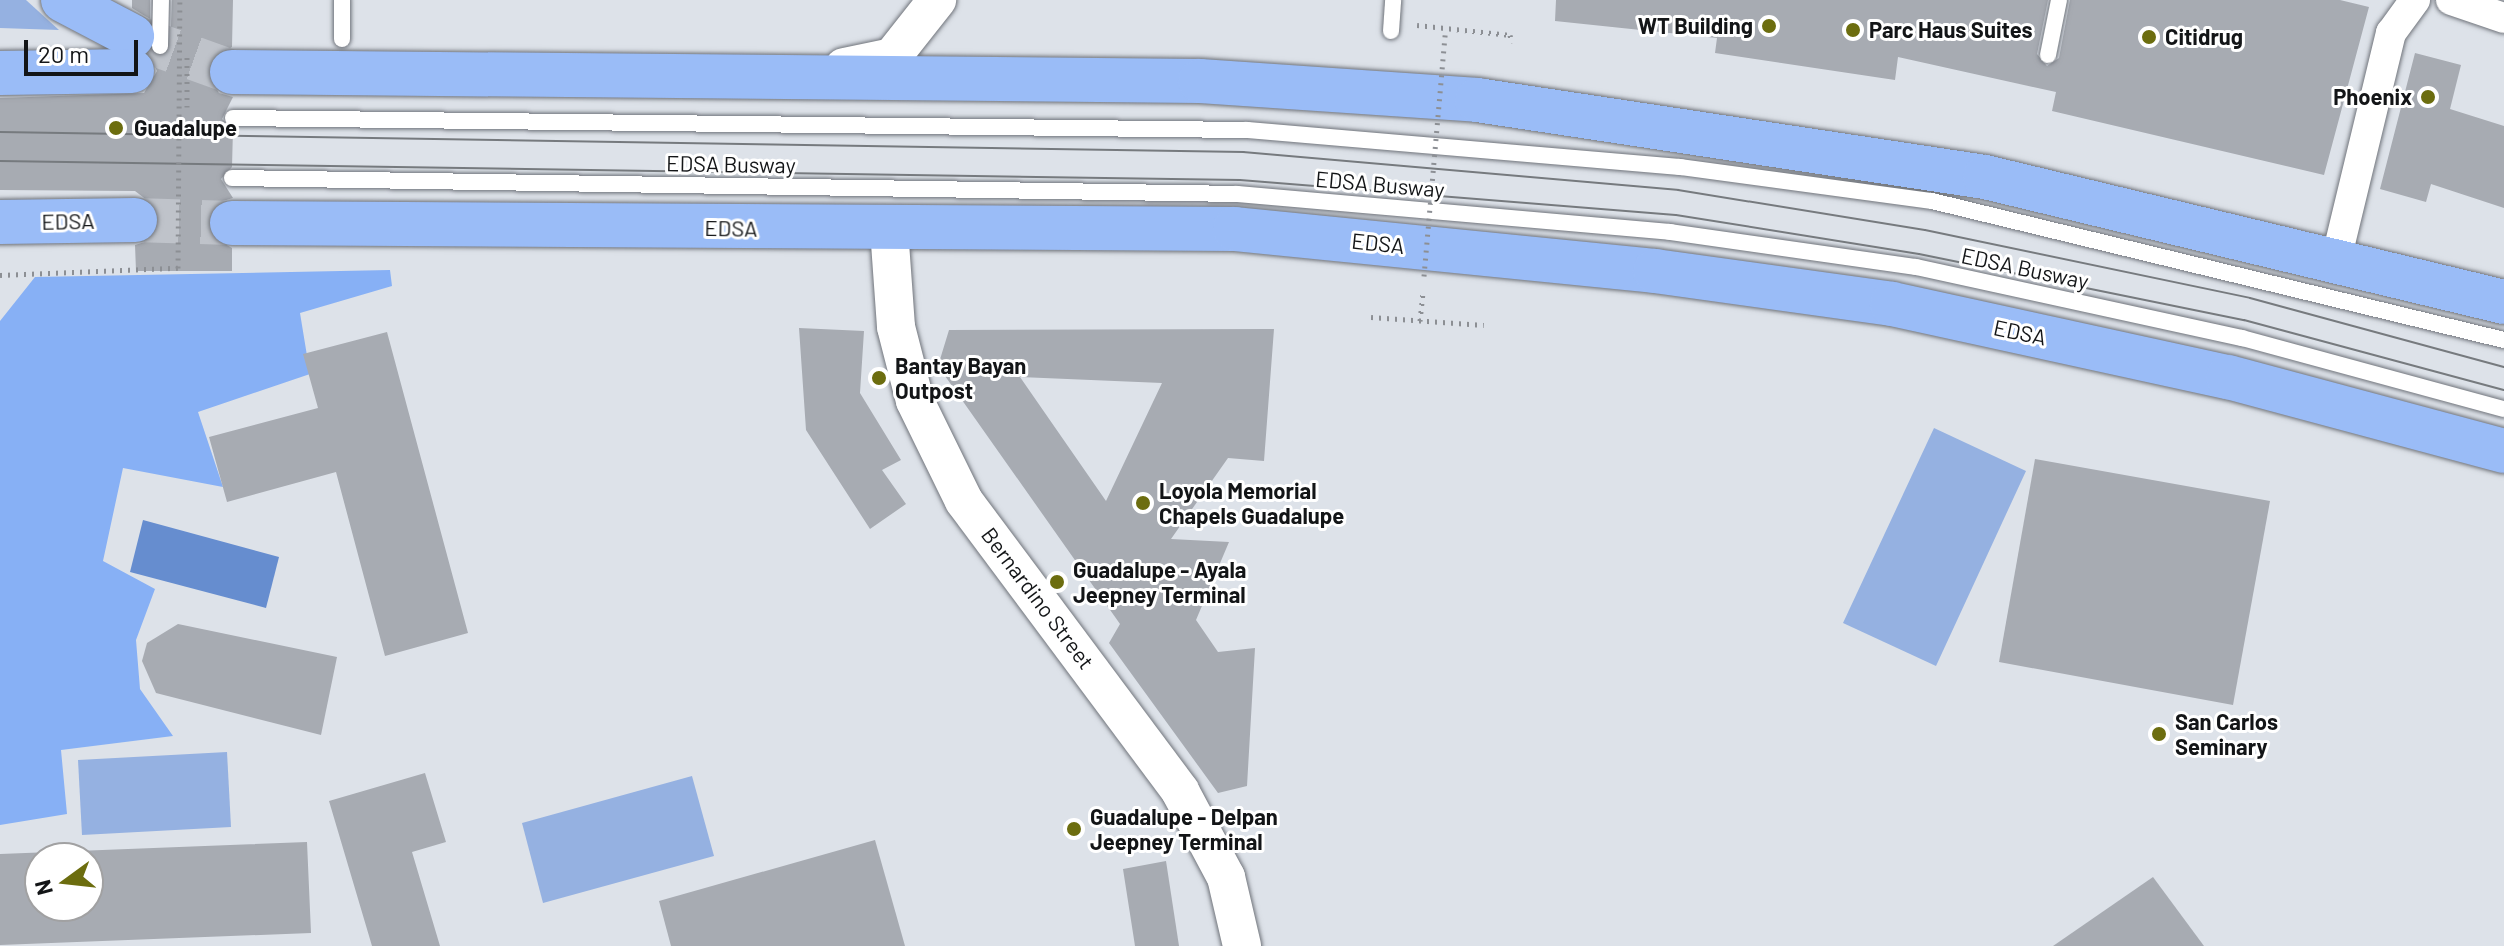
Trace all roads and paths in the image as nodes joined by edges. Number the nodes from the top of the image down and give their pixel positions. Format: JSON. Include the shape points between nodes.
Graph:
{"nodes":[{"id":1,"x":63,"y":0,"type":"edge"},
{"id":2,"x":161,"y":0,"type":"edge"},
{"id":3,"x":180,"y":0,"type":"edge"},
{"id":4,"x":342,"y":0,"type":"edge"},
{"id":5,"x":937,"y":0,"type":"edge"},
{"id":6,"x":1393,"y":0,"type":"edge"},
{"id":7,"x":2059,"y":0,"type":"edge"},
{"id":8,"x":2415,"y":0,"type":"edge"},
{"id":9,"x":2451,"y":0,"type":"edge"},
{"id":10,"x":2504,"y":18,"type":"edge"},
{"id":11,"x":1395,"y":27,"type":"joint"},
{"id":12,"x":1445,"y":30,"type":"junction"},
{"id":13,"x":342,"y":39,"type":"dead end"},
{"id":14,"x":1512,"y":43,"type":"dead end"},
{"id":15,"x":141,"y":51,"type":"junction"},
{"id":16,"x":2048,"y":55,"type":"dead end"},
{"id":17,"x":232,"y":72,"type":"tunnel mouth"},
{"id":18,"x":0,"y":73,"type":"edge"},
{"id":19,"x":814,"y":74,"type":"junction"},
{"id":20,"x":233,"y":118,"type":"dead end"},
{"id":21,"x":232,"y":178,"type":"dead end"},
{"id":22,"x":135,"y":220,"type":"tunnel mouth"},
{"id":23,"x":0,"y":222,"type":"edge"},
{"id":24,"x":232,"y":223,"type":"tunnel mouth"},
{"id":25,"x":889,"y":229,"type":"junction"},
{"id":26,"x":2336,"y":260,"type":"junction"},
{"id":27,"x":0,"y":275,"type":"edge"},
{"id":28,"x":2504,"y":302,"type":"edge"},
{"id":29,"x":1371,"y":317,"type":"dead end"},
{"id":30,"x":1420,"y":321,"type":"junction"},
{"id":31,"x":1484,"y":325,"type":"dead end"},
{"id":32,"x":2504,"y":340,"type":"edge"},
{"id":33,"x":2504,"y":409,"type":"edge"},
{"id":34,"x":2504,"y":451,"type":"edge"},
{"id":35,"x":1242,"y":946,"type":"edge"}],
"edges":[{"from":1,"to":15,"type":"highway"},
{"from":2,"to":15,"type":"lane"},
{"from":3,"to":27,"type":"path","bridge":true,"via":[[178,268]]},
{"from":4,"to":13,"type":"lane"},
{"from":5,"to":19,"type":"street","via":[[892,57]]},
{"from":6,"to":11,"type":"lane"},
{"from":7,"to":16,"type":"lane"},
{"from":8,"to":26,"type":"street","via":[[2391,33]]},
{"from":9,"to":10,"type":"street"},
{"from":11,"to":12,"type":"path"},
{"from":12,"to":14,"type":"path","via":[[1510,35]]},
{"from":12,"to":30,"type":"path","bridge":true},
{"from":15,"to":18,"type":"highway"},
{"from":17,"to":19,"type":"highway"},
{"from":19,"to":26,"type":"highway","via":[[1292,84],[1477,100],[1865,155]]},
{"from":20,"to":32,"type":"lane","name":"EDSA Busway","via":[[1247,130],[1680,167],[1932,201]]},
{"from":21,"to":33,"type":"lane","name":"EDSA Busway","via":[[1237,194],[1670,232],[1916,267],[2242,338]]},
{"from":22,"to":23,"type":"highway","name":"EDSA"},
{"from":24,"to":25,"type":"highway","name":"EDSA"},
{"from":25,"to":34,"type":"highway","name":"EDSA","via":[[1235,229],[1655,271],[1907,308],[2228,377]]},
{"from":25,"to":35,"type":"street","name":"Bernardino Street","via":[[896,327],[915,401],[964,501],[1180,791],[1226,877]]},
{"from":26,"to":28,"type":"highway"},
{"from":29,"to":30,"type":"path"},
{"from":30,"to":31,"type":"path"}]}
